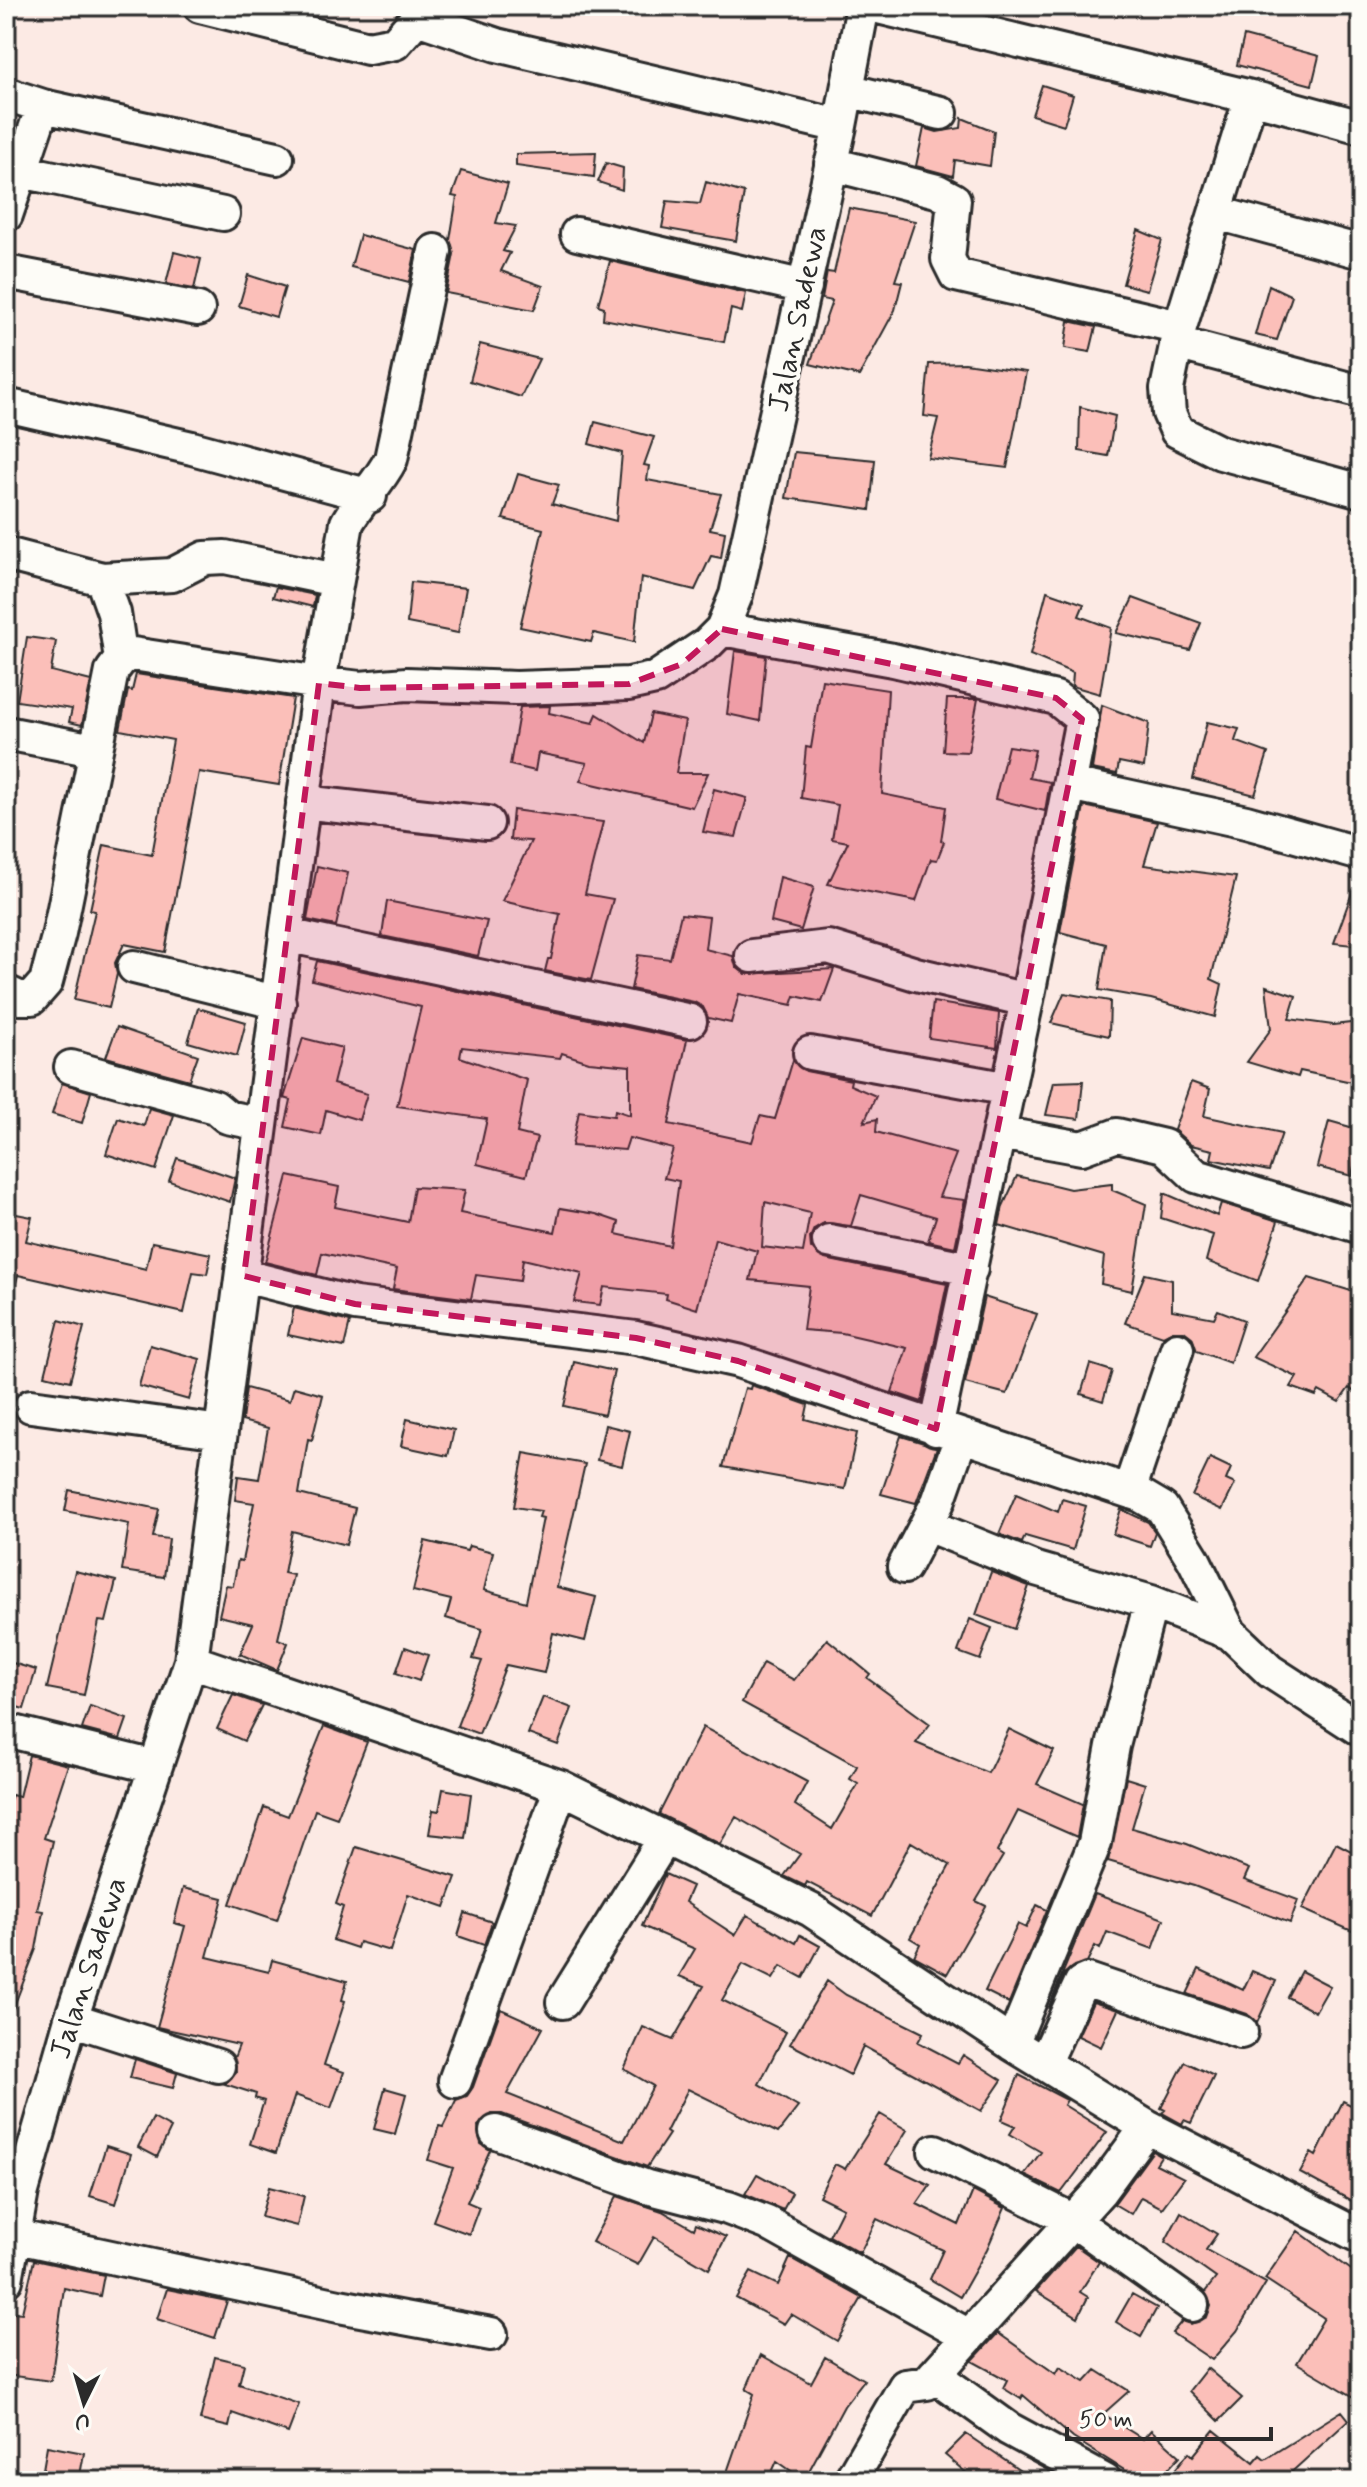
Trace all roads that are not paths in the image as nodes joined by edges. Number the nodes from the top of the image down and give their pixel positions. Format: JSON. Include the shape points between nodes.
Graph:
{"nodes":[{"id":1,"x":200,"y":6,"type":"edge"},
{"id":2,"x":863,"y":6,"type":"edge"},
{"id":3,"x":874,"y":6,"type":"edge"},
{"id":4,"x":418,"y":12,"type":"edge"},
{"id":5,"x":847,"y":90,"type":"junction"},
{"id":6,"x":6,"y":94,"type":"edge"},
{"id":7,"x":1251,"y":97,"type":"junction"},
{"id":8,"x":43,"y":106,"type":"junction"},
{"id":9,"x":941,"y":113,"type":"dead end"},
{"id":10,"x":840,"y":126,"type":"junction"},
{"id":11,"x":1361,"y":127,"type":"edge"},
{"id":12,"x":277,"y":158,"type":"dead end"},
{"id":13,"x":831,"y":164,"type":"junction"},
{"id":14,"x":21,"y":171,"type":"junction"},
{"id":15,"x":1217,"y":213,"type":"junction"},
{"id":16,"x":223,"y":214,"type":"dead end"},
{"id":17,"x":6,"y":215,"type":"edge"},
{"id":18,"x":577,"y":234,"type":"dead end"},
{"id":19,"x":435,"y":251,"type":"dead end"},
{"id":20,"x":1361,"y":252,"type":"edge"},
{"id":21,"x":6,"y":272,"type":"edge"},
{"id":22,"x":782,"y":281,"type":"junction"},
{"id":23,"x":198,"y":309,"type":"dead end"},
{"id":24,"x":1178,"y":335,"type":"junction"},
{"id":25,"x":1361,"y":392,"type":"edge"},
{"id":26,"x":6,"y":405,"type":"edge"},
{"id":27,"x":1361,"y":491,"type":"edge"},
{"id":28,"x":370,"y":496,"type":"junction"},
{"id":29,"x":6,"y":554,"type":"edge"},
{"id":30,"x":102,"y":579,"type":"junction"},
{"id":31,"x":336,"y":580,"type":"junction"},
{"id":32,"x":722,"y":629,"type":"junction"},
{"id":33,"x":121,"y":659,"type":"junction"},
{"id":34,"x":319,"y":683,"type":"junction"},
{"id":35,"x":6,"y":733,"type":"edge"},
{"id":36,"x":94,"y":750,"type":"junction"},
{"id":37,"x":1071,"y":784,"type":"junction"},
{"id":38,"x":303,"y":802,"type":"junction"},
{"id":39,"x":487,"y":823,"type":"dead end"},
{"id":40,"x":1361,"y":854,"type":"edge"},
{"id":41,"x":286,"y":935,"type":"junction"},
{"id":42,"x":752,"y":956,"type":"dead end"},
{"id":43,"x":134,"y":967,"type":"dead end"},
{"id":44,"x":6,"y":992,"type":"edge"},
{"id":45,"x":265,"y":1000,"type":"junction"},
{"id":46,"x":1027,"y":1000,"type":"junction"},
{"id":47,"x":690,"y":1021,"type":"dead end"},
{"id":48,"x":810,"y":1053,"type":"dead end"},
{"id":49,"x":71,"y":1067,"type":"dead end"},
{"id":50,"x":1009,"y":1089,"type":"junction"},
{"id":51,"x":245,"y":1121,"type":"junction"},
{"id":52,"x":999,"y":1133,"type":"junction"},
{"id":53,"x":1361,"y":1227,"type":"edge"},
{"id":54,"x":829,"y":1241,"type":"dead end"},
{"id":55,"x":971,"y":1269,"type":"junction"},
{"id":56,"x":244,"y":1276,"type":"junction"},
{"id":57,"x":1177,"y":1349,"type":"dead end"},
{"id":58,"x":31,"y":1406,"type":"dead end"},
{"id":59,"x":221,"y":1432,"type":"junction"},
{"id":60,"x":948,"y":1433,"type":"junction"},
{"id":61,"x":1129,"y":1491,"type":"junction"},
{"id":62,"x":927,"y":1525,"type":"junction"},
{"id":63,"x":904,"y":1567,"type":"dead end"},
{"id":64,"x":1151,"y":1602,"type":"junction"},
{"id":65,"x":1230,"y":1633,"type":"junction"},
{"id":66,"x":191,"y":1661,"type":"junction"},
{"id":67,"x":6,"y":1730,"type":"edge"},
{"id":68,"x":1361,"y":1730,"type":"edge"},
{"id":69,"x":155,"y":1767,"type":"junction"},
{"id":70,"x":561,"y":1787,"type":"junction"},
{"id":71,"x":665,"y":1838,"type":"junction"},
{"id":72,"x":563,"y":2002,"type":"dead end"},
{"id":73,"x":71,"y":2019,"type":"junction"},
{"id":74,"x":1241,"y":2032,"type":"dead end"},
{"id":75,"x":1012,"y":2044,"type":"junction"},
{"id":76,"x":1044,"y":2064,"type":"junction"},
{"id":77,"x":218,"y":2066,"type":"dead end"},
{"id":78,"x":455,"y":2081,"type":"dead end"},
{"id":79,"x":1147,"y":2127,"type":"junction"},
{"id":80,"x":496,"y":2132,"type":"dead end"},
{"id":81,"x":935,"y":2151,"type":"dead end"},
{"id":82,"x":14,"y":2189,"type":"edge"},
{"id":83,"x":1072,"y":2220,"type":"junction"},
{"id":84,"x":13,"y":2236,"type":"junction"},
{"id":85,"x":1361,"y":2237,"type":"edge"},
{"id":86,"x":6,"y":2280,"type":"edge"},
{"id":87,"x":1192,"y":2305,"type":"dead end"},
{"id":88,"x":491,"y":2334,"type":"dead end"},
{"id":89,"x":967,"y":2335,"type":"junction"},
{"id":90,"x":934,"y":2375,"type":"junction"},
{"id":91,"x":850,"y":2481,"type":"edge"},
{"id":92,"x":1105,"y":2481,"type":"edge"}],
"edges":[{"from":1,"to":4,"type":"street","via":[[368,48],[395,43]]},
{"from":2,"to":5,"type":"street","name":"Jalan Sadewa"},
{"from":3,"to":7,"type":"street"},
{"from":4,"to":10,"type":"street","via":[[497,45]]},
{"from":5,"to":9,"type":"street"},
{"from":5,"to":10,"type":"street","name":"Jalan Sadewa"},
{"from":6,"to":8,"type":"street"},
{"from":7,"to":11,"type":"street"},
{"from":7,"to":15,"type":"street"},
{"from":8,"to":12,"type":"street"},
{"from":8,"to":14,"type":"street"},
{"from":10,"to":13,"type":"street","name":"Jalan Sadewa"},
{"from":13,"to":22,"type":"street","name":"Jalan Sadewa"},
{"from":13,"to":24,"type":"street","via":[[954,200],[948,259],[956,275]]},
{"from":14,"to":16,"type":"street"},
{"from":14,"to":17,"type":"street"},
{"from":15,"to":20,"type":"street"},
{"from":15,"to":24,"type":"street"},
{"from":18,"to":22,"type":"street"},
{"from":19,"to":28,"type":"street","name":"Jalan Sadewa","via":[[391,459]]},
{"from":21,"to":23,"type":"street"},
{"from":22,"to":32,"type":"street","name":"Jalan Sadewa","via":[[736,595]]},
{"from":24,"to":25,"type":"street"},
{"from":24,"to":27,"type":"street","via":[[1167,389],[1177,431],[1221,453]]},
{"from":26,"to":28,"type":"street"},
{"from":28,"to":31,"type":"street","name":"Jalan Sadewa","via":[[347,523]]},
{"from":29,"to":30,"type":"street"},
{"from":30,"to":31,"type":"street","via":[[172,575],[205,558],[225,557]]},
{"from":30,"to":33,"type":"street"},
{"from":31,"to":34,"type":"street","name":"Jalan Sadewa"},
{"from":32,"to":34,"type":"street","via":[[682,664],[629,684],[360,688]]},
{"from":32,"to":37,"type":"street","via":[[893,660],[1056,698],[1082,719]]},
{"from":33,"to":34,"type":"street","via":[[143,655]]},
{"from":33,"to":36,"type":"street","via":[[112,671]]},
{"from":34,"to":38,"type":"street","name":"Jalan Sadewa"},
{"from":35,"to":36,"type":"street"},
{"from":36,"to":44,"type":"street","via":[[46,982],[32,998]]},
{"from":37,"to":40,"type":"street","via":[[1246,822]]},
{"from":37,"to":46,"type":"street"},
{"from":38,"to":39,"type":"street"},
{"from":38,"to":41,"type":"street","name":"Jalan Sadewa"},
{"from":41,"to":45,"type":"street","name":"Jalan Sadewa"},
{"from":41,"to":47,"type":"street"},
{"from":42,"to":46,"type":"street","via":[[828,947]]},
{"from":43,"to":45,"type":"street"},
{"from":45,"to":51,"type":"street","name":"Jalan Sadewa"},
{"from":46,"to":50,"type":"street"},
{"from":48,"to":50,"type":"street"},
{"from":49,"to":51,"type":"street","via":[[215,1107]]},
{"from":50,"to":52,"type":"street"},
{"from":51,"to":56,"type":"street","name":"Jalan Sadewa"},
{"from":52,"to":53,"type":"street","via":[[1082,1148],[1117,1135],[1164,1146],[1196,1176]]},
{"from":52,"to":55,"type":"street"},
{"from":54,"to":55,"type":"street"},
{"from":55,"to":60,"type":"street"},
{"from":56,"to":59,"type":"street","name":"Jalan Sadewa"},
{"from":56,"to":60,"type":"street","via":[[355,1304],[636,1338],[738,1361]]},
{"from":57,"to":61,"type":"street"},
{"from":58,"to":59,"type":"street"},
{"from":59,"to":66,"type":"street","name":"Jalan Sadewa"},
{"from":60,"to":61,"type":"street"},
{"from":60,"to":62,"type":"street"},
{"from":61,"to":65,"type":"street","via":[[1162,1508]]},
{"from":62,"to":63,"type":"street"},
{"from":62,"to":64,"type":"street","via":[[1036,1569]]},
{"from":64,"to":65,"type":"street"},
{"from":64,"to":75,"type":"street","via":[[1113,1746],[1095,1843]]},
{"from":65,"to":68,"type":"street","via":[[1270,1671]]},
{"from":66,"to":69,"type":"street","name":"Jalan Sadewa"},
{"from":66,"to":70,"type":"street"},
{"from":67,"to":69,"type":"street"},
{"from":69,"to":73,"type":"street","name":"Jalan Sadewa"},
{"from":70,"to":71,"type":"street"},
{"from":70,"to":78,"type":"street"},
{"from":71,"to":72,"type":"street"},
{"from":71,"to":75,"type":"street","via":[[811,1910]]},
{"from":73,"to":77,"type":"street"},
{"from":73,"to":82,"type":"street","name":"Jalan Sadewa"},
{"from":74,"to":76,"type":"street","via":[[1088,1980],[1081,1983]]},
{"from":75,"to":76,"type":"street"},
{"from":76,"to":79,"type":"street"},
{"from":79,"to":83,"type":"street"},
{"from":79,"to":85,"type":"street"},
{"from":80,"to":89,"type":"street","via":[[647,2187],[767,2223]]},
{"from":81,"to":83,"type":"street"},
{"from":82,"to":84,"type":"street","name":"Jalan Sadewa"},
{"from":83,"to":87,"type":"street"},
{"from":83,"to":89,"type":"street"},
{"from":84,"to":86,"type":"street","name":"Jalan Sadewa"},
{"from":84,"to":88,"type":"street"},
{"from":89,"to":90,"type":"street"},
{"from":90,"to":91,"type":"street","via":[[926,2384],[905,2386]]},
{"from":90,"to":92,"type":"street","via":[[1017,2434]]}]}
